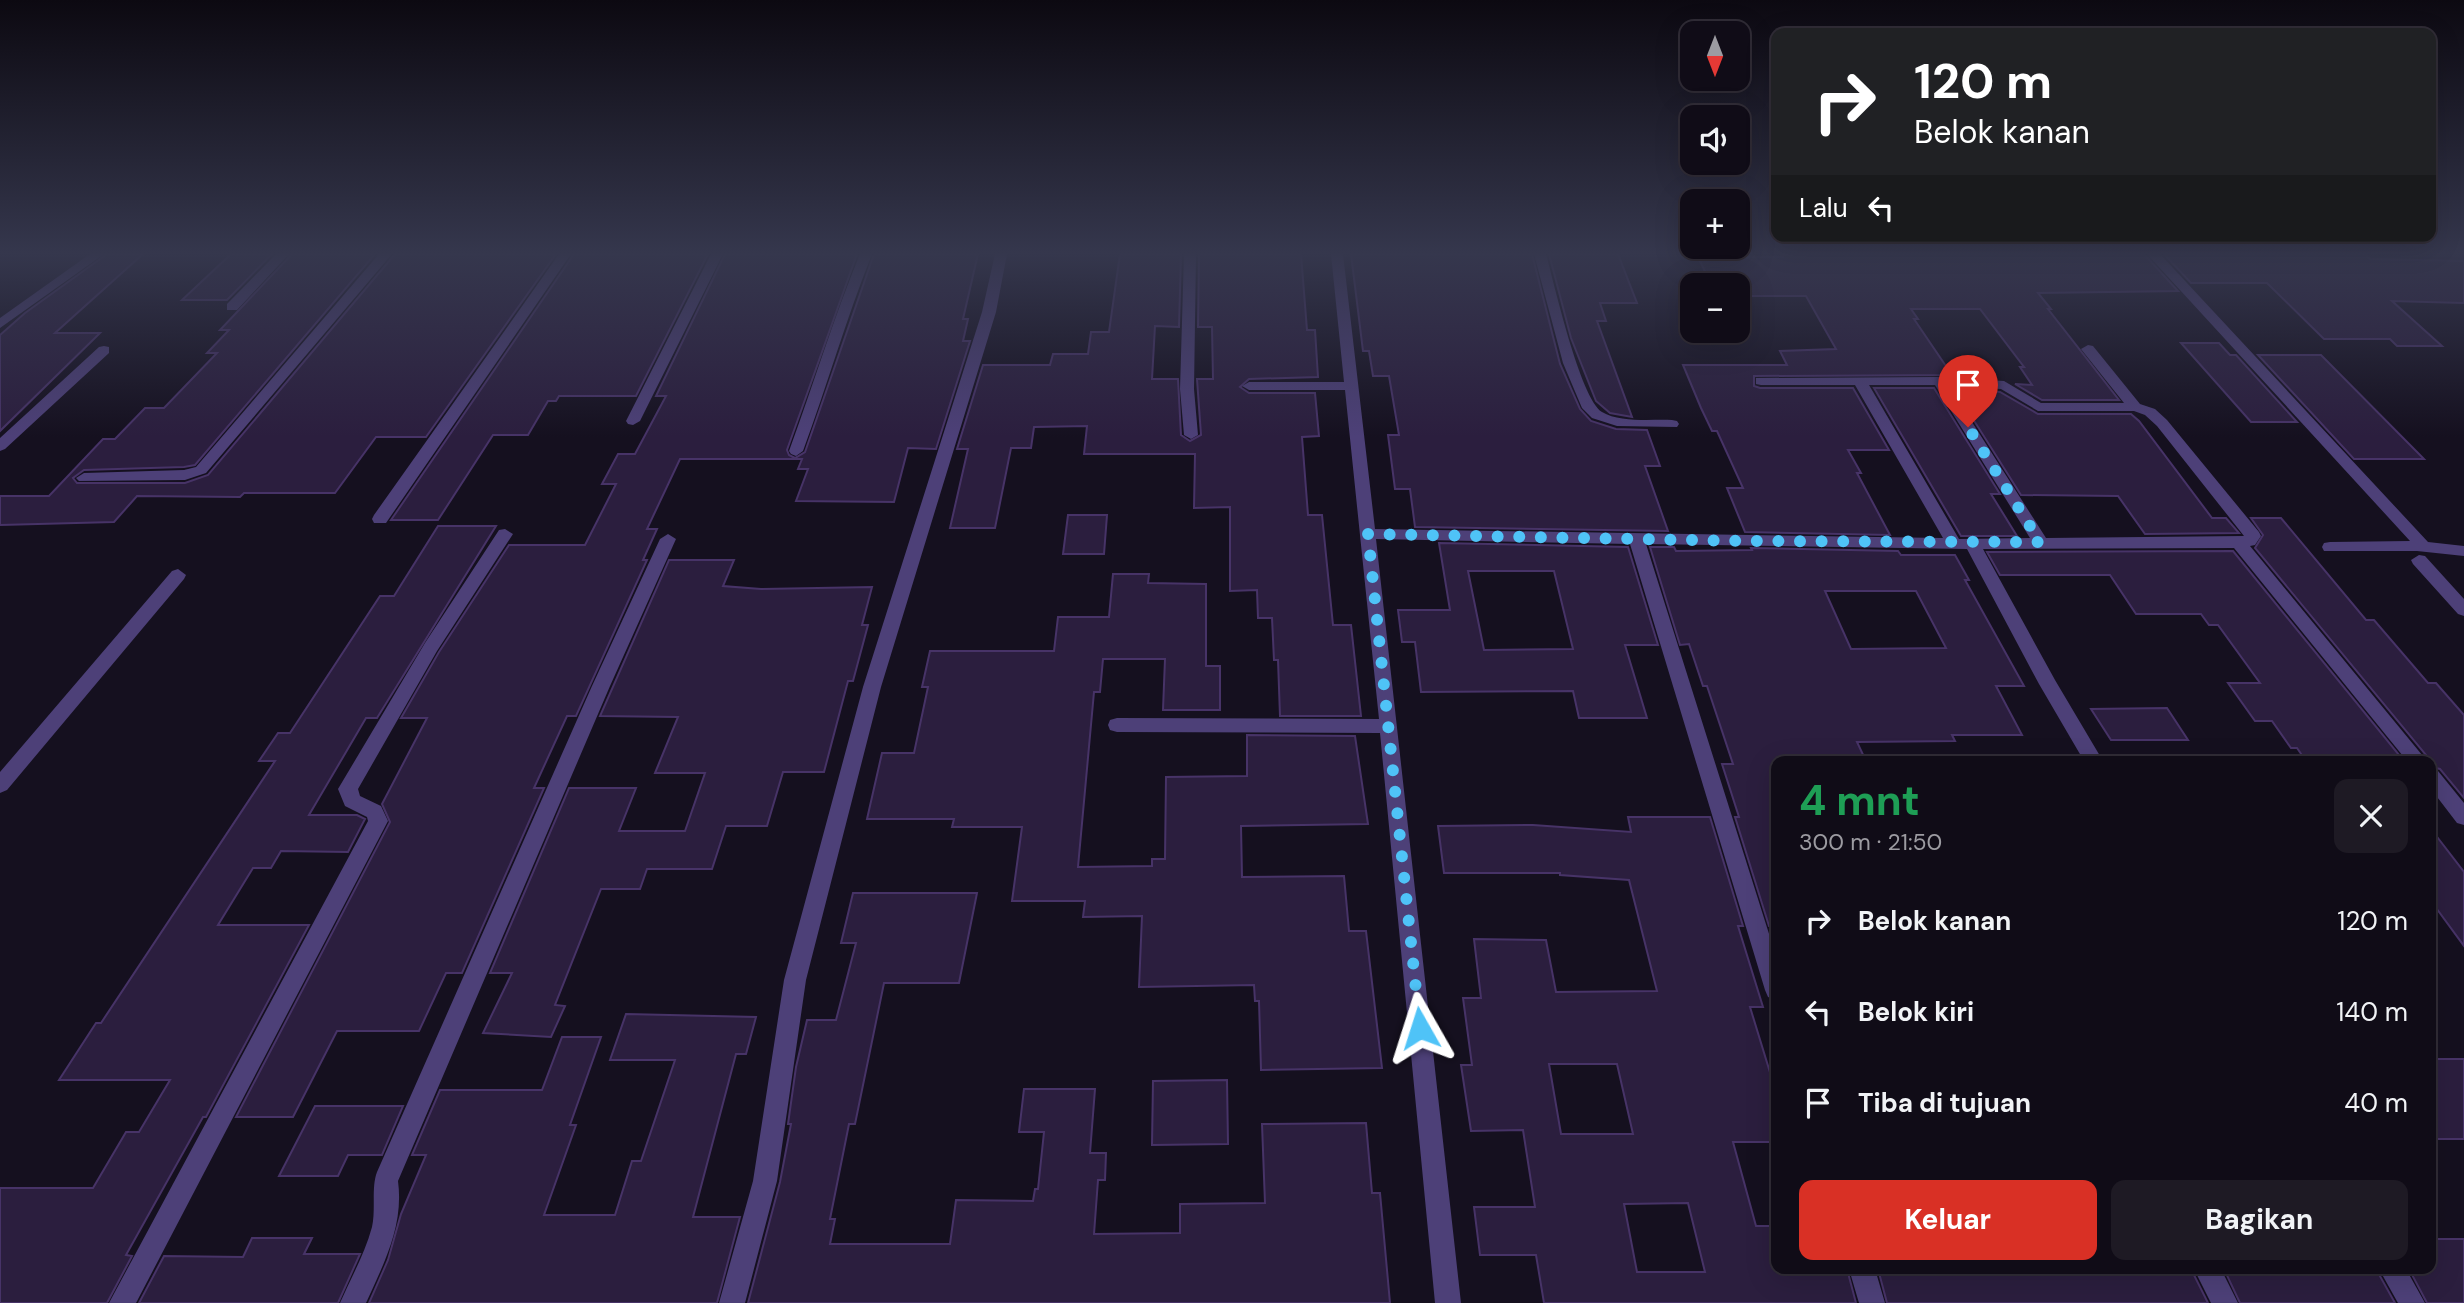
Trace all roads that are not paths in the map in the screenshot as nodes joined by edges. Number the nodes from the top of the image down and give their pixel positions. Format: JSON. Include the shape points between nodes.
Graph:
{"nodes":[{"id":1,"x":334,"y":315,"type":"edge"},
{"id":2,"x":523,"y":315,"type":"edge"},
{"id":3,"x":687,"y":315,"type":"edge"},
{"id":4,"x":842,"y":315,"type":"edge"},
{"id":5,"x":988,"y":315,"type":"edge"},
{"id":6,"x":1189,"y":315,"type":"edge"},
{"id":7,"x":1344,"y":315,"type":"edge"},
{"id":8,"x":1557,"y":315,"type":"edge"},
{"id":9,"x":2210,"y":315,"type":"edge"},
{"id":10,"x":2088,"y":349,"type":"dead end"},
{"id":11,"x":104,"y":350,"type":"dead end"},
{"id":12,"x":1939,"y":380,"type":"junction"},
{"id":13,"x":1761,"y":381,"type":"dead end"},
{"id":14,"x":1860,"y":381,"type":"junction"},
{"id":15,"x":1249,"y":386,"type":"dead end"},
{"id":16,"x":1352,"y":386,"type":"junction"},
{"id":17,"x":2135,"y":407,"type":"junction"},
{"id":18,"x":633,"y":421,"type":"dead end"},
{"id":19,"x":1672,"y":424,"type":"dead end"},
{"id":20,"x":1191,"y":435,"type":"dead end"},
{"id":21,"x":0,"y":446,"type":"edge"},
{"id":22,"x":796,"y":451,"type":"dead end"},
{"id":23,"x":84,"y":478,"type":"dead end"},
{"id":24,"x":380,"y":519,"type":"dead end"},
{"id":25,"x":505,"y":534,"type":"dead end"},
{"id":26,"x":1368,"y":534,"type":"junction"},
{"id":27,"x":668,"y":539,"type":"dead end"},
{"id":28,"x":1637,"y":540,"type":"junction"},
{"id":29,"x":2040,"y":542,"type":"junction"},
{"id":30,"x":2238,"y":543,"type":"junction"},
{"id":31,"x":1963,"y":544,"type":"junction"},
{"id":32,"x":2330,"y":547,"type":"dead end"},
{"id":33,"x":2464,"y":551,"type":"edge"},
{"id":34,"x":2418,"y":553,"type":"junction"},
{"id":35,"x":178,"y":575,"type":"dead end"},
{"id":36,"x":2464,"y":610,"type":"edge"},
{"id":37,"x":1117,"y":725,"type":"dead end"},
{"id":38,"x":1389,"y":726,"type":"junction"},
{"id":39,"x":2091,"y":756,"type":"edge"},
{"id":40,"x":2414,"y":756,"type":"edge"},
{"id":41,"x":2436,"y":782,"type":"edge"},
{"id":42,"x":0,"y":785,"type":"edge"},
{"id":43,"x":2464,"y":817,"type":"edge"},
{"id":44,"x":1771,"y":974,"type":"edge"},
{"id":45,"x":1863,"y":1274,"type":"edge"},
{"id":46,"x":2210,"y":1274,"type":"edge"},
{"id":47,"x":2395,"y":1274,"type":"edge"},
{"id":48,"x":122,"y":1303,"type":"edge"},
{"id":49,"x":353,"y":1303,"type":"edge"},
{"id":50,"x":732,"y":1303,"type":"edge"},
{"id":51,"x":1448,"y":1303,"type":"edge"},
{"id":52,"x":1872,"y":1303,"type":"edge"},
{"id":53,"x":2225,"y":1303,"type":"edge"},
{"id":54,"x":2413,"y":1303,"type":"edge"}],
"edges":[{"from":1,"to":23,"type":"street","via":[[201,470],[186,475]]},
{"from":2,"to":24,"type":"street"},
{"from":3,"to":18,"type":"street"},
{"from":4,"to":22,"type":"street"},
{"from":5,"to":50,"type":"street","via":[[872,687],[799,966],[765,1181]]},
{"from":6,"to":20,"type":"street"},
{"from":7,"to":16,"type":"street"},
{"from":8,"to":19,"type":"street","via":[[1570,363],[1587,405],[1597,415],[1617,422]]},
{"from":9,"to":34,"type":"street","via":[[2417,537],[2421,543]]},
{"from":10,"to":17,"type":"street"},
{"from":11,"to":21,"type":"street"},
{"from":12,"to":14,"type":"street"},
{"from":12,"to":17,"type":"street","via":[[2004,385],[2038,407]]},
{"from":12,"to":29,"type":"street"},
{"from":13,"to":14,"type":"street"},
{"from":14,"to":31,"type":"street"},
{"from":15,"to":16,"type":"street"},
{"from":16,"to":26,"type":"street"},
{"from":17,"to":30,"type":"street","via":[[2162,423],[2253,536]]},
{"from":25,"to":48,"type":"street","via":[[431,647],[348,789],[352,801],[374,813],[378,821]]},
{"from":26,"to":28,"type":"street"},
{"from":26,"to":38,"type":"street"},
{"from":27,"to":49,"type":"street","via":[[386,1181],[390,1200],[384,1231]]},
{"from":28,"to":31,"type":"street"},
{"from":28,"to":44,"type":"street"},
{"from":29,"to":30,"type":"street"},
{"from":29,"to":31,"type":"street"},
{"from":30,"to":40,"type":"street"},
{"from":31,"to":39,"type":"street"},
{"from":32,"to":34,"type":"street"},
{"from":33,"to":34,"type":"street"},
{"from":34,"to":36,"type":"street"},
{"from":35,"to":42,"type":"street"},
{"from":37,"to":38,"type":"street"},
{"from":38,"to":51,"type":"street"},
{"from":41,"to":43,"type":"street"},
{"from":45,"to":52,"type":"street"},
{"from":46,"to":53,"type":"street"},
{"from":47,"to":54,"type":"street"}]}
